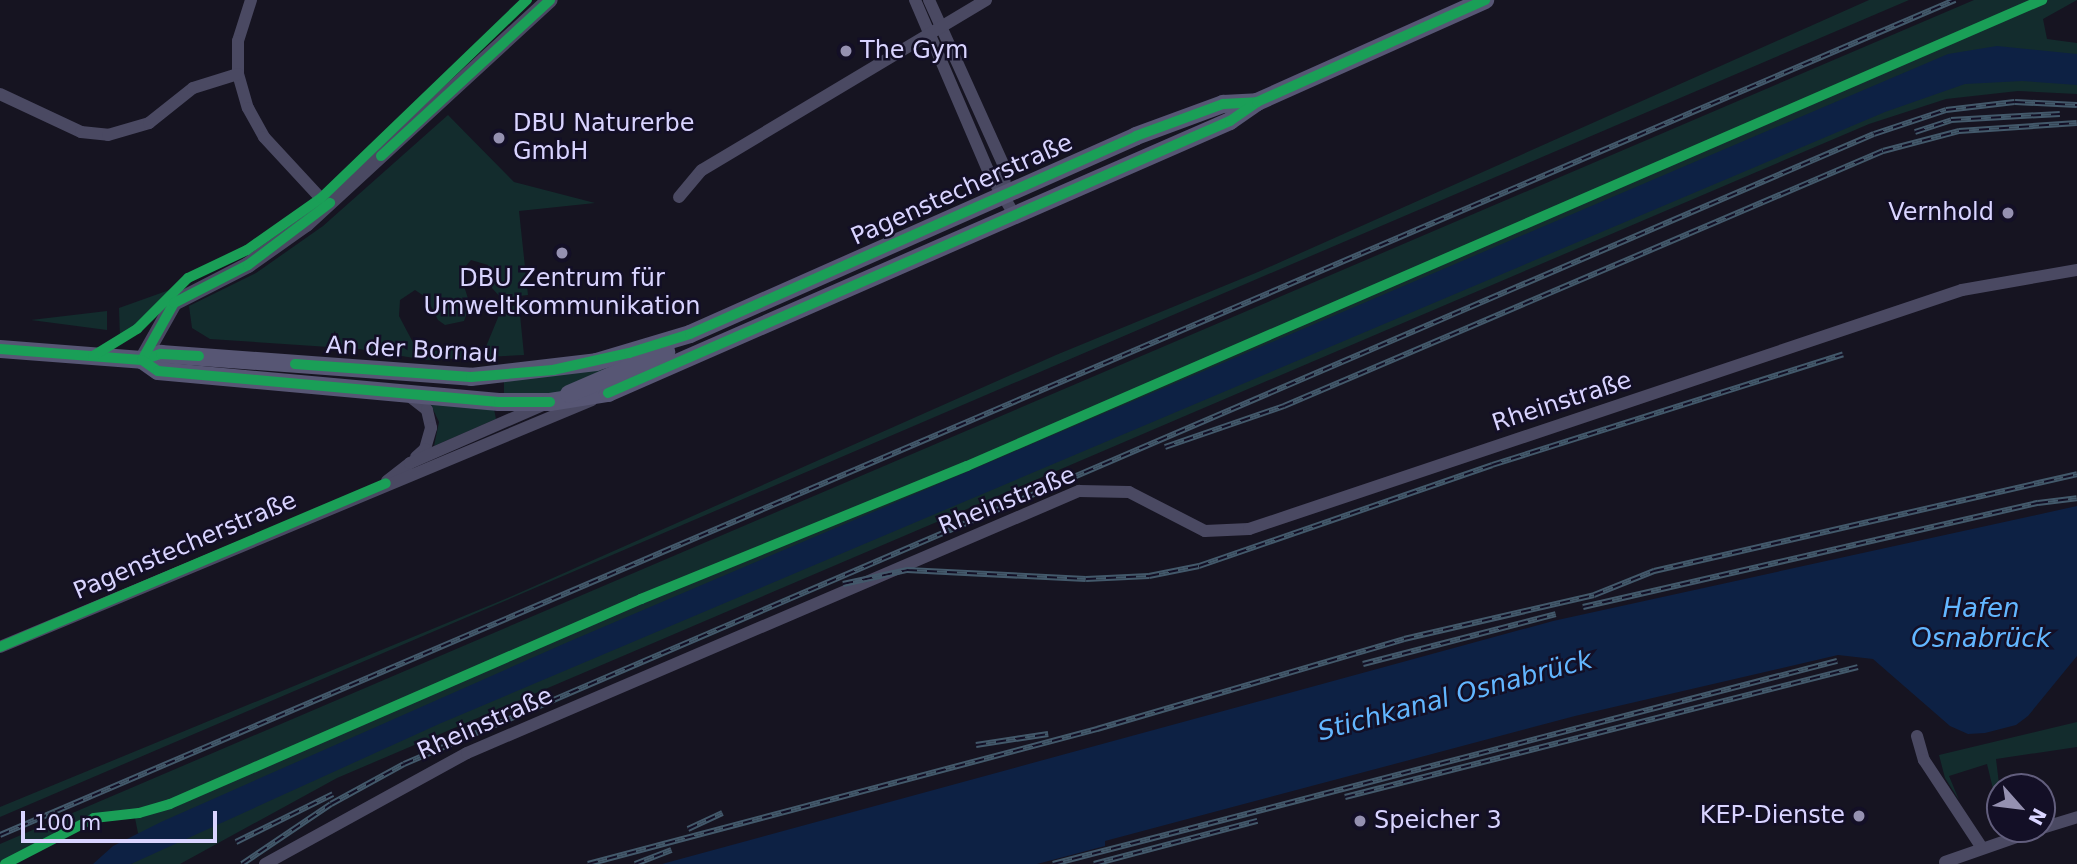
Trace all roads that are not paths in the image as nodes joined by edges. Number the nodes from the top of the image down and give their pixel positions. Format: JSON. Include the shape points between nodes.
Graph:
{"nodes":[{"id":1,"x":251,"y":0,"type":"edge"},
{"id":2,"x":550,"y":0,"type":"edge"},
{"id":3,"x":915,"y":0,"type":"edge"},
{"id":4,"x":929,"y":0,"type":"edge"},
{"id":5,"x":986,"y":0,"type":"edge"},
{"id":6,"x":1485,"y":0,"type":"edge"},
{"id":7,"x":934,"y":29,"type":"junction"},
{"id":8,"x":238,"y":74,"type":"junction"},
{"id":9,"x":0,"y":94,"type":"edge"},
{"id":10,"x":1257,"y":102,"type":"junction"},
{"id":11,"x":1005,"y":192,"type":"junction"},
{"id":12,"x":679,"y":197,"type":"dead end"},
{"id":13,"x":328,"y":205,"type":"junction"},
{"id":14,"x":1014,"y":214,"type":"junction"},
{"id":15,"x":2077,"y":270,"type":"edge"},
{"id":16,"x":690,"y":334,"type":"junction"},
{"id":17,"x":0,"y":349,"type":"edge"},
{"id":18,"x":142,"y":360,"type":"junction"},
{"id":19,"x":405,"y":393,"type":"junction"},
{"id":20,"x":608,"y":393,"type":"junction"},
{"id":21,"x":550,"y":402,"type":"junction"},
{"id":22,"x":410,"y":463,"type":"junction"},
{"id":23,"x":386,"y":483,"type":"junction"},
{"id":24,"x":0,"y":647,"type":"edge"},
{"id":25,"x":1917,"y":736,"type":"dead end"},
{"id":26,"x":2077,"y":817,"type":"edge"},
{"id":27,"x":2056,"y":824,"type":"edge"},
{"id":28,"x":1998,"y":843,"type":"edge"},
{"id":29,"x":1982,"y":848,"type":"junction"},
{"id":30,"x":1945,"y":862,"type":"dead end"},
{"id":31,"x":265,"y":864,"type":"edge"}],
"edges":[{"from":1,"to":8,"type":"street","via":[[238,41]]},
{"from":2,"to":13,"type":"street"},
{"from":3,"to":7,"type":"street"},
{"from":4,"to":7,"type":"street"},
{"from":5,"to":7,"type":"street"},
{"from":6,"to":10,"type":"main road","name":"Pagenstecherstraße"},
{"from":7,"to":11,"type":"street","via":[[1004,166]]},
{"from":7,"to":12,"type":"street","via":[[702,170]]},
{"from":8,"to":9,"type":"street","via":[[193,88],[149,123],[108,135],[80,132]]},
{"from":8,"to":13,"type":"street","via":[[248,108],[264,137]]},
{"from":10,"to":11,"type":"main road","name":"Pagenstecherstraße","via":[[1223,104]]},
{"from":10,"to":14,"type":"main road","name":"Pagenstecherstraße","via":[[1230,121]]},
{"from":11,"to":14,"type":"street"},
{"from":11,"to":16,"type":"main road","name":"Pagenstecherstraße"},
{"from":13,"to":18,"type":"street","via":[[248,265],[174,303]]},
{"from":14,"to":20,"type":"main road","name":"Pagenstecherstraße"},
{"from":15,"to":31,"type":"street","name":"Rheinstraße","via":[[1962,290],[1249,529],[1205,531],[1129,492],[1079,491],[467,753]]},
{"from":16,"to":18,"type":"main road","name":"An der Bornau","via":[[596,362],[500,376],[434,376],[161,354]]},
{"from":16,"to":21,"type":"main road","via":[[666,352]]},
{"from":17,"to":18,"type":"main road"},
{"from":18,"to":19,"type":"main road","name":"An der Bornau","via":[[158,371]]},
{"from":19,"to":21,"type":"main road","name":"An der Bornau"},
{"from":19,"to":22,"type":"street","name":"An der Bornau","via":[[426,410],[431,428],[425,449]]},
{"from":20,"to":21,"type":"main road","name":"An der Bornau"},
{"from":20,"to":23,"type":"street","name":"Pagenstecherstraße","via":[[416,477]]},
{"from":21,"to":22,"type":"street","name":"Pagenstecherstraße"},
{"from":22,"to":23,"type":"street","name":"Pagenstecherstraße"},
{"from":23,"to":24,"type":"street","name":"Pagenstecherstraße"},
{"from":25,"to":29,"type":"street","via":[[1924,760]]},
{"from":26,"to":27,"type":"street"},
{"from":28,"to":29,"type":"street"},
{"from":29,"to":30,"type":"street"}]}
